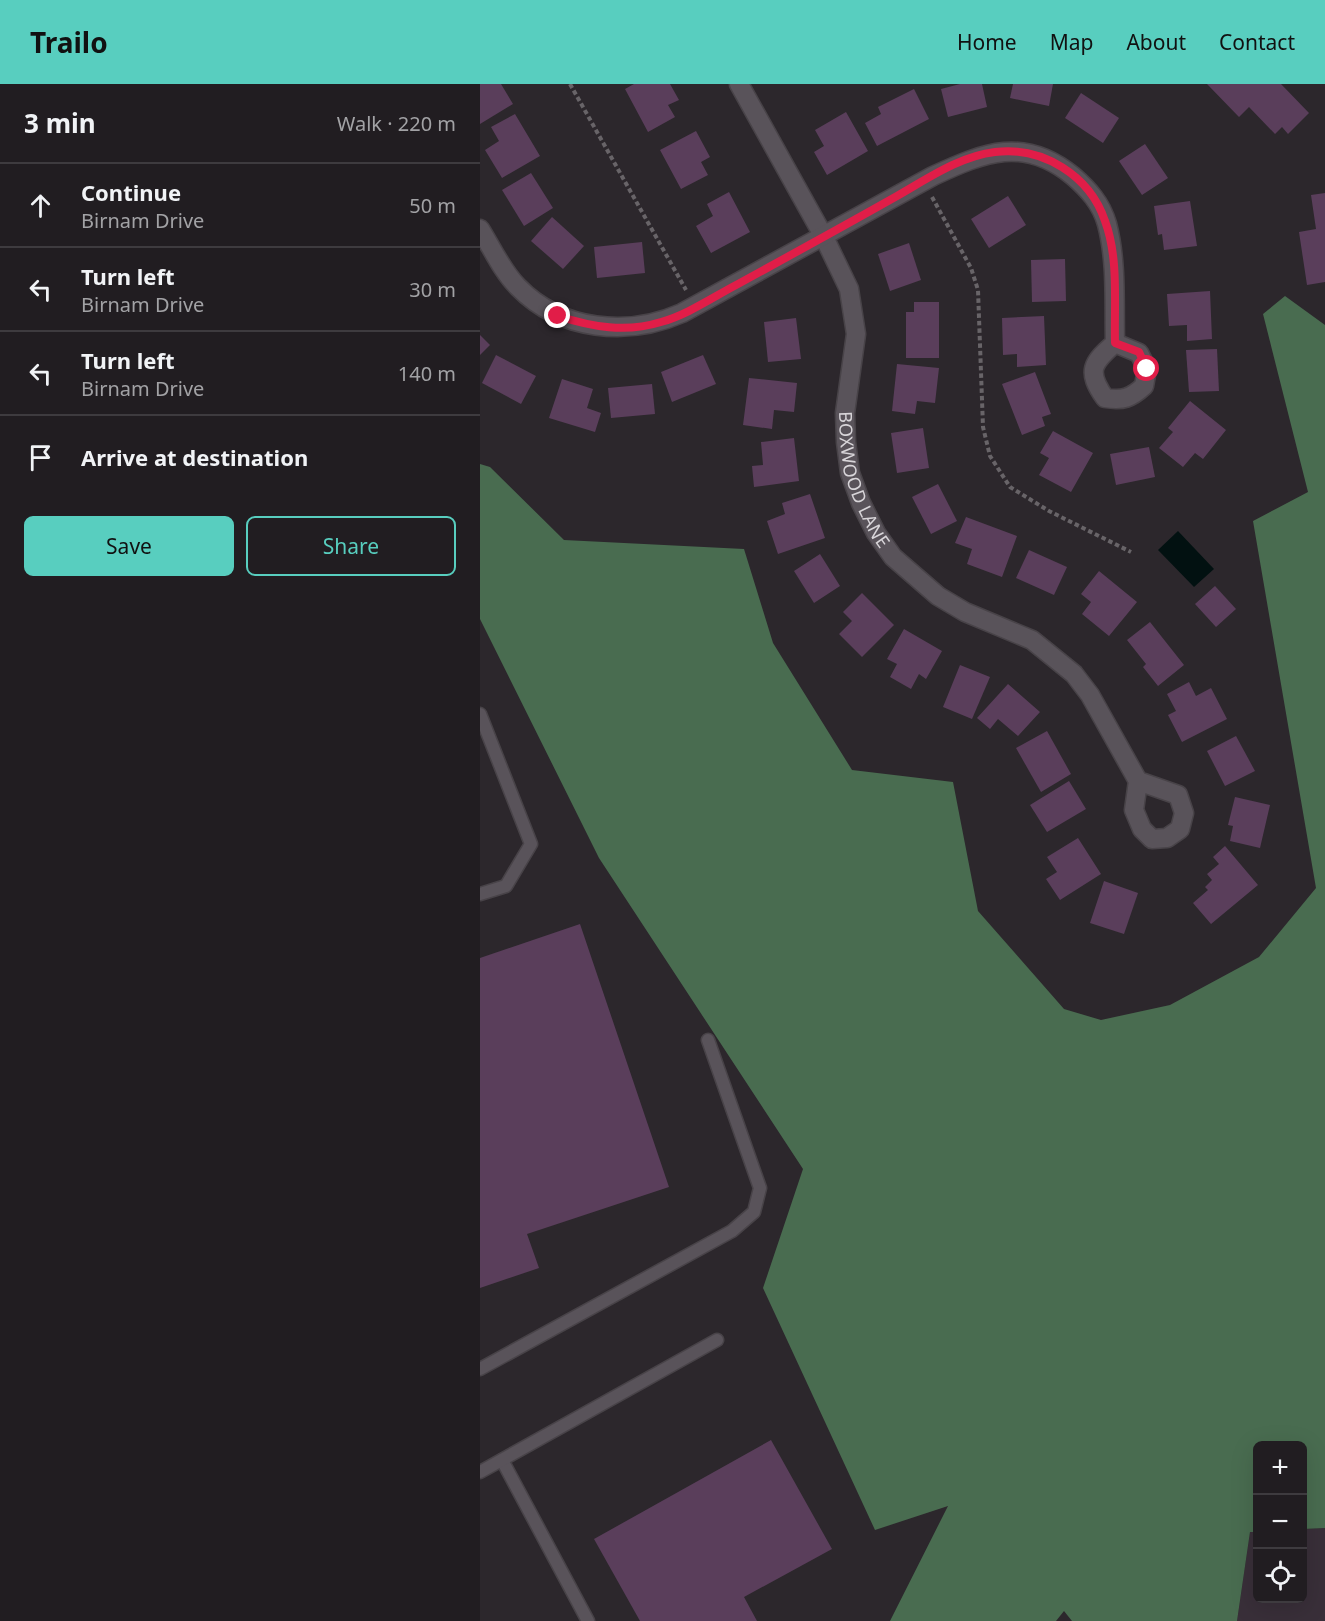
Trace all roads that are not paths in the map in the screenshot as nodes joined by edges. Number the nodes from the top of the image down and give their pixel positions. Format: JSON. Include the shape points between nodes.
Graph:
{"nodes":[{"id":1,"x":740,"y":84,"type":"edge"},
{"id":2,"x":480,"y":229,"type":"edge"},
{"id":3,"x":824,"y":237,"type":"junction"},
{"id":4,"x":1115,"y":343,"type":"dead end"},
{"id":5,"x":480,"y":714,"type":"edge"},
{"id":6,"x":1138,"y":781,"type":"dead end"},
{"id":7,"x":480,"y":894,"type":"edge"},
{"id":8,"x":708,"y":1040,"type":"dead end"},
{"id":9,"x":717,"y":1340,"type":"dead end"},
{"id":10,"x":480,"y":1369,"type":"edge"},
{"id":11,"x":502,"y":1460,"type":"junction"},
{"id":12,"x":480,"y":1472,"type":"edge"},
{"id":13,"x":588,"y":1621,"type":"edge"}],
"edges":[{"from":1,"to":3,"type":"street","name":"BOXWOOD LANE"},
{"from":2,"to":3,"type":"street","via":[[519,288],[558,316],[584,324],[639,327],[662,322],[695,306]]},
{"from":3,"to":4,"type":"street","via":[[975,156],[1018,151],[1056,162],[1088,190],[1106,223],[1114,270]]},
{"from":3,"to":6,"type":"street","name":"BOXWOOD LANE","via":[[849,289],[856,334],[845,413],[846,442],[850,473],[876,533],[893,556],[938,596],[965,612],[1032,640],[1057,658],[1090,695]]},
{"from":5,"to":7,"type":"lane","via":[[531,844],[506,886]]},
{"from":8,"to":10,"type":"lane","via":[[760,1188],[754,1212],[732,1231]]},
{"from":9,"to":11,"type":"lane"},
{"from":11,"to":12,"type":"lane"},
{"from":11,"to":13,"type":"lane"}]}
